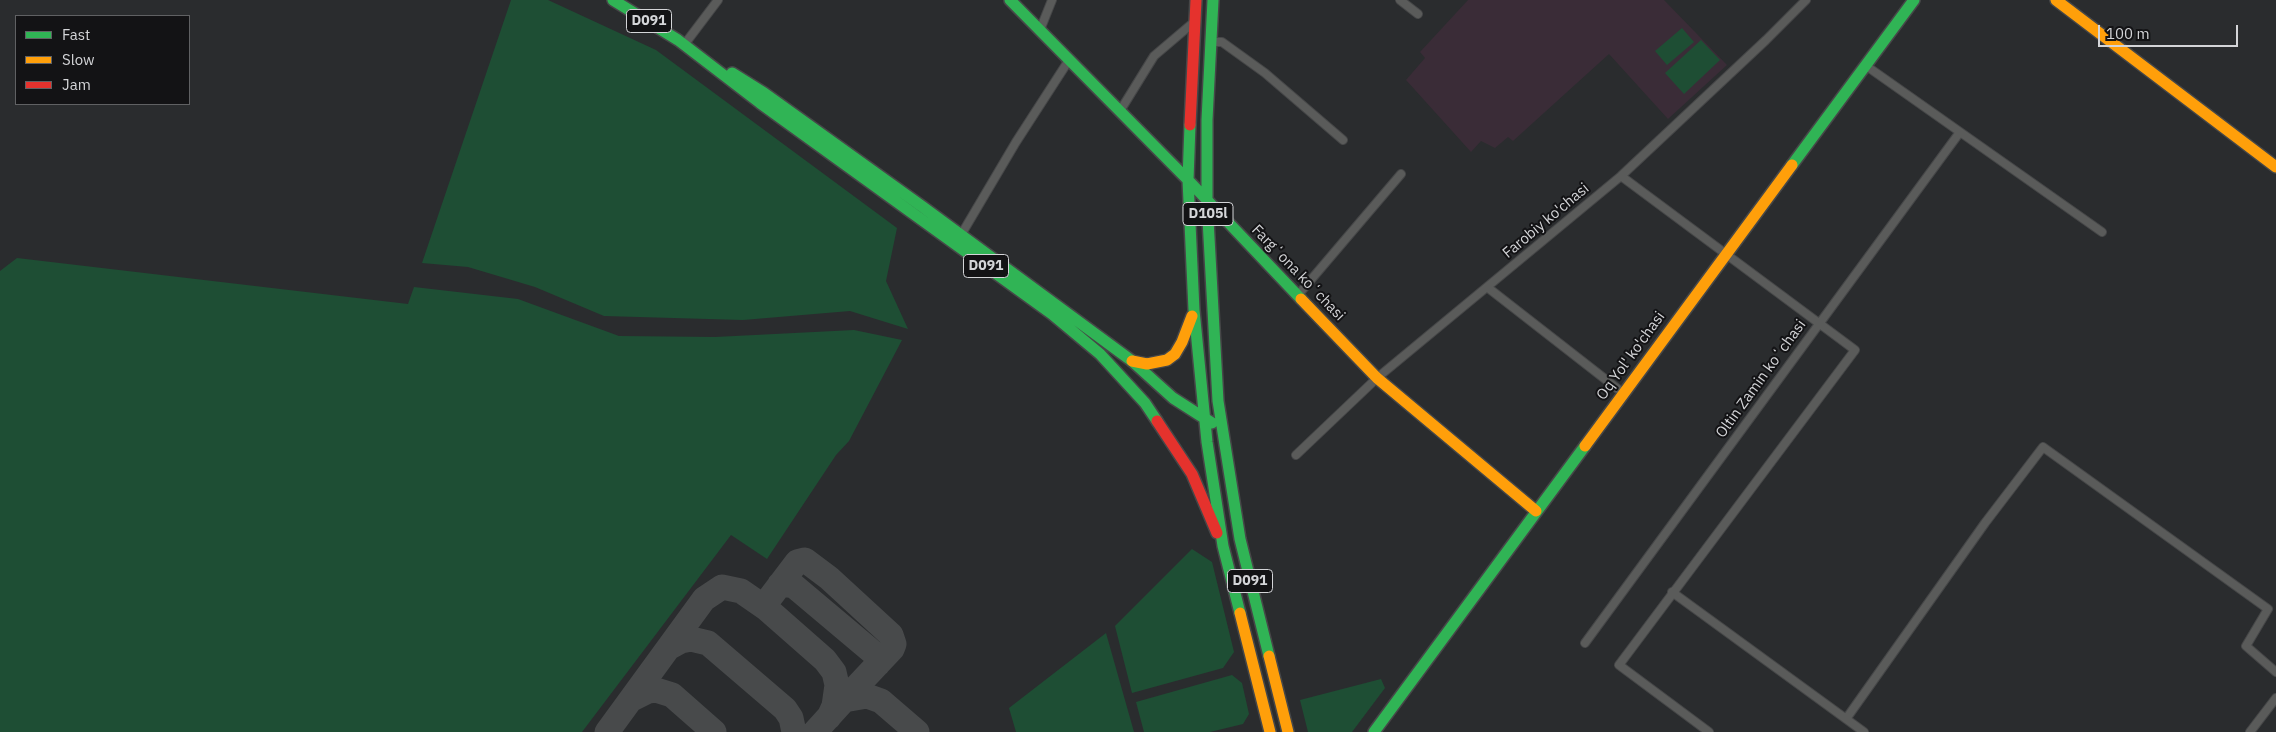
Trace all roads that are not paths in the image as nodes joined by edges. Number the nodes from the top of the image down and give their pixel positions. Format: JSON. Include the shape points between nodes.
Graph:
{"nodes":[{"id":1,"x":613,"y":0,"type":"edge"},
{"id":2,"x":718,"y":0,"type":"edge"},
{"id":3,"x":1010,"y":0,"type":"edge"},
{"id":4,"x":1052,"y":0,"type":"edge"},
{"id":5,"x":1196,"y":0,"type":"edge"},
{"id":6,"x":1213,"y":0,"type":"edge"},
{"id":7,"x":1400,"y":0,"type":"edge"},
{"id":8,"x":1806,"y":0,"type":"edge"},
{"id":9,"x":1914,"y":0,"type":"edge"},
{"id":10,"x":2056,"y":0,"type":"edge"},
{"id":11,"x":1418,"y":14,"type":"dead end"},
{"id":12,"x":1194,"y":22,"type":"junction"},
{"id":13,"x":1040,"y":30,"type":"junction"},
{"id":14,"x":1210,"y":42,"type":"junction"},
{"id":15,"x":684,"y":45,"type":"junction"},
{"id":16,"x":1069,"y":60,"type":"junction"},
{"id":17,"x":1865,"y":65,"type":"junction"},
{"id":18,"x":1120,"y":111,"type":"junction"},
{"id":19,"x":1960,"y":132,"type":"junction"},
{"id":20,"x":1343,"y":140,"type":"dead end"},
{"id":21,"x":2276,"y":167,"type":"edge"},
{"id":22,"x":1401,"y":174,"type":"dead end"},
{"id":23,"x":1621,"y":176,"type":"junction"},
{"id":24,"x":1188,"y":180,"type":"junction"},
{"id":25,"x":1207,"y":201,"type":"junction"},
{"id":26,"x":2102,"y":232,"type":"dead end"},
{"id":27,"x":961,"y":235,"type":"junction"},
{"id":28,"x":1725,"y":254,"type":"junction"},
{"id":29,"x":1487,"y":287,"type":"junction"},
{"id":30,"x":1298,"y":295,"type":"junction"},
{"id":31,"x":1194,"y":310,"type":"junction"},
{"id":32,"x":1819,"y":324,"type":"junction"},
{"id":33,"x":1132,"y":361,"type":"junction"},
{"id":34,"x":1378,"y":378,"type":"junction"},
{"id":35,"x":1623,"y":392,"type":"junction"},
{"id":36,"x":1206,"y":420,"type":"junction"},
{"id":37,"x":1224,"y":427,"type":"junction"},
{"id":38,"x":1296,"y":455,"type":"dead end"},
{"id":39,"x":1536,"y":511,"type":"junction"},
{"id":40,"x":1223,"y":546,"type":"junction"},
{"id":41,"x":1672,"y":592,"type":"junction"},
{"id":42,"x":1585,"y":643,"type":"dead end"},
{"id":43,"x":2276,"y":672,"type":"edge"},
{"id":44,"x":2276,"y":698,"type":"edge"},
{"id":45,"x":1846,"y":719,"type":"junction"},
{"id":46,"x":1270,"y":732,"type":"edge"},
{"id":47,"x":1288,"y":732,"type":"edge"},
{"id":48,"x":1374,"y":732,"type":"edge"},
{"id":49,"x":1709,"y":732,"type":"edge"},
{"id":50,"x":1864,"y":732,"type":"edge"},
{"id":51,"x":2250,"y":732,"type":"edge"}],
"edges":[{"from":1,"to":15,"type":"main road","number":"D091"},
{"from":2,"to":15,"type":"street"},
{"from":3,"to":13,"type":"main road","name":"Fargʻona koʻchasi"},
{"from":4,"to":13,"type":"street"},
{"from":5,"to":12,"type":"main road","number":"D105l"},
{"from":6,"to":14,"type":"main road","number":"D105l"},
{"from":7,"to":11,"type":"street"},
{"from":8,"to":23,"type":"street","name":"Farobiy ko'chasi"},
{"from":9,"to":17,"type":"main road","name":"Oq Yol' ko'chasi"},
{"from":10,"to":21,"type":"main road"},
{"from":12,"to":18,"type":"street","via":[[1154,56]]},
{"from":12,"to":24,"type":"main road","number":"D105l"},
{"from":13,"to":16,"type":"main road","name":"Fargʻona koʻchasi"},
{"from":14,"to":20,"type":"street","via":[[1222,42],[1266,74]]},
{"from":14,"to":25,"type":"main road","number":"D105l"},
{"from":15,"to":27,"type":"main road","number":"D091","via":[[764,93]]},
{"from":15,"to":40,"type":"main road","number":"D091","via":[[1052,314],[1100,354],[1145,403],[1192,474]]},
{"from":16,"to":18,"type":"main road","name":"Fargʻona koʻchasi"},
{"from":16,"to":27,"type":"street"},
{"from":17,"to":19,"type":"street"},
{"from":17,"to":28,"type":"main road","name":"Oq Yol' ko'chasi"},
{"from":18,"to":24,"type":"main road","name":"Fargʻona koʻchasi"},
{"from":19,"to":26,"type":"street"},
{"from":19,"to":32,"type":"street","name":"Oltin Zamin koʻchasi"},
{"from":22,"to":30,"type":"street"},
{"from":23,"to":28,"type":"street"},
{"from":23,"to":29,"type":"street","name":"Farobiy ko'chasi"},
{"from":24,"to":25,"type":"main road","name":"Fargʻona koʻchasi"},
{"from":24,"to":31,"type":"main road","number":"D105l"},
{"from":25,"to":30,"type":"main road","name":"Fargʻona koʻchasi"},
{"from":25,"to":37,"type":"main road","number":"D105l","via":[[1218,402]]},
{"from":27,"to":33,"type":"main road","number":"D091"},
{"from":28,"to":32,"type":"street"},
{"from":28,"to":35,"type":"main road","name":"Oq Yol' ko'chasi"},
{"from":29,"to":34,"type":"street","name":"Farobiy ko'chasi"},
{"from":29,"to":35,"type":"street"},
{"from":30,"to":34,"type":"main road","name":"Fargʻona koʻchasi"},
{"from":31,"to":33,"type":"main road","via":[[1175,354],[1167,360],[1146,364]]},
{"from":31,"to":36,"type":"main road","number":"D105l"},
{"from":32,"to":41,"type":"street","via":[[1856,350]]},
{"from":32,"to":42,"type":"street","name":"Oltin Zamin koʻchasi"},
{"from":33,"to":36,"type":"main road","number":"D091","via":[[1173,398]]},
{"from":34,"to":38,"type":"street","name":"Farobiy ko'chasi"},
{"from":34,"to":39,"type":"main road","name":"Fargʻona koʻchasi"},
{"from":35,"to":39,"type":"main road","name":"Oq Yol' ko'chasi"},
{"from":36,"to":37,"type":"main road","number":"D091"},
{"from":36,"to":40,"type":"main road","number":"D091"},
{"from":37,"to":47,"type":"main road","number":"D091","via":[[1240,538]]},
{"from":39,"to":48,"type":"main road","name":"Oq Yol' ko'chasi"},
{"from":40,"to":46,"type":"main road","number":"D091"},
{"from":41,"to":45,"type":"street"},
{"from":41,"to":49,"type":"street","via":[[1619,665]]},
{"from":43,"to":45,"type":"street","via":[[2246,646],[2268,608],[2043,447]]},
{"from":44,"to":51,"type":"street"},
{"from":45,"to":50,"type":"street"}]}
